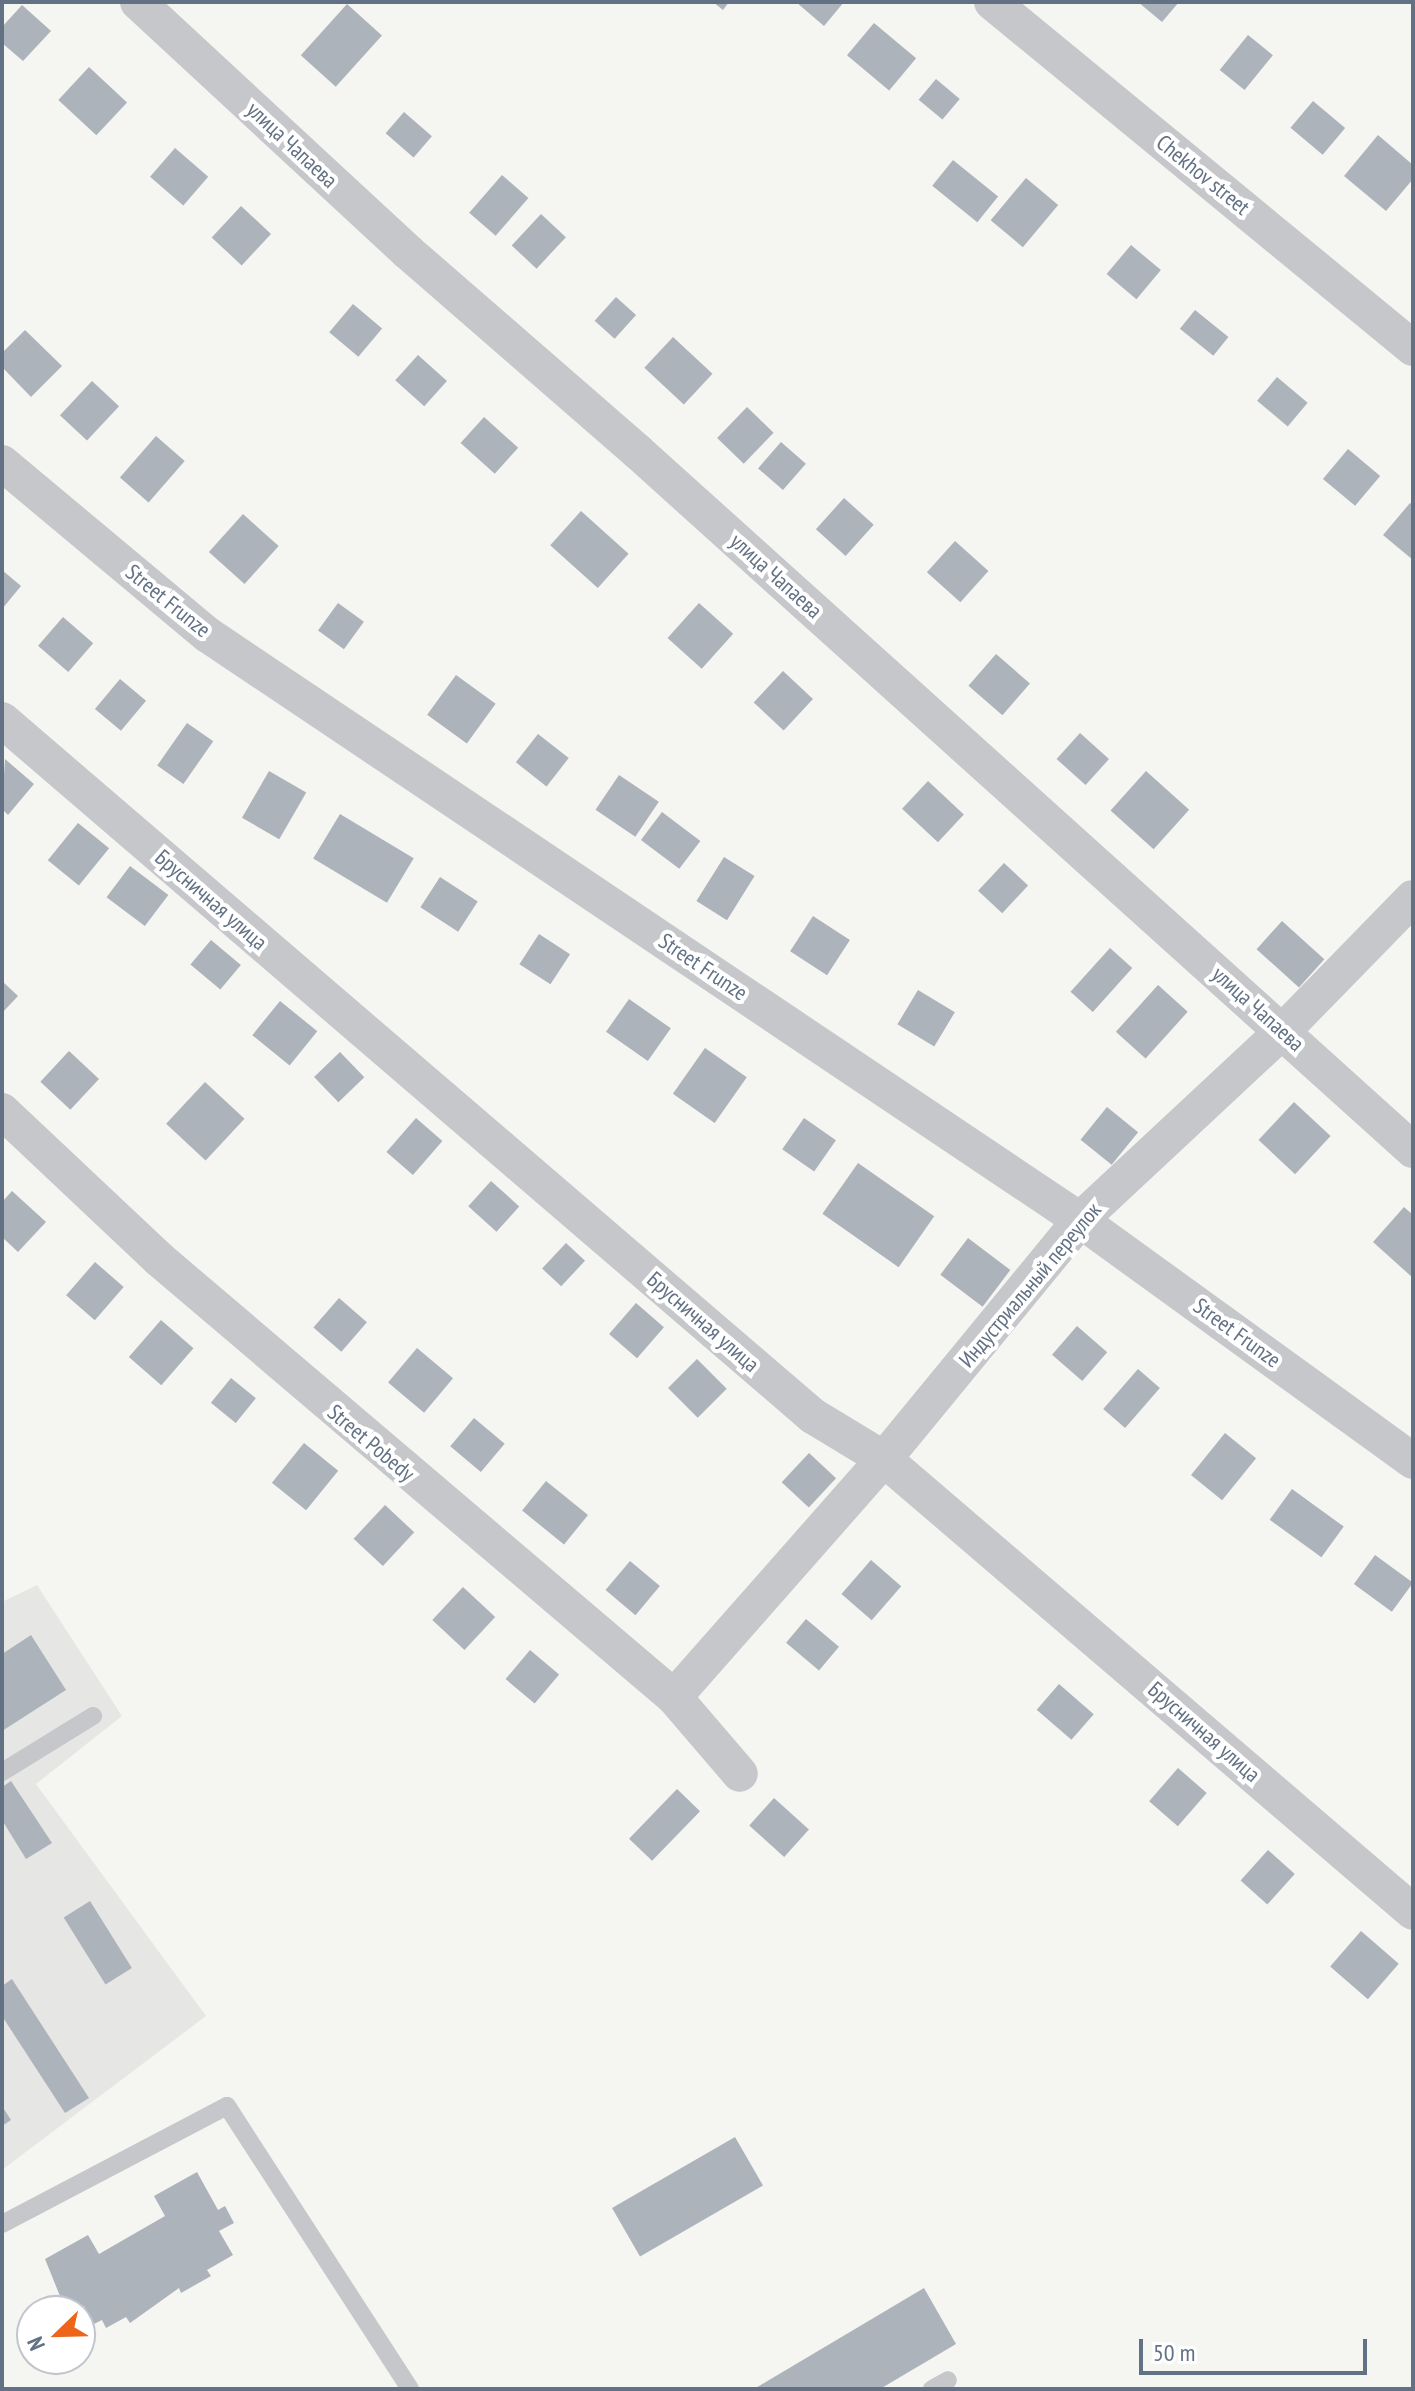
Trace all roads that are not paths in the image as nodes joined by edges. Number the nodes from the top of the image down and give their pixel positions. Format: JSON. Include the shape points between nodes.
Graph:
{"nodes":[{"id":1,"x":138,"y":2,"type":"edge"},
{"id":2,"x":992,"y":2,"type":"edge"},
{"id":3,"x":1413,"y":348,"type":"edge"},
{"id":4,"x":2,"y":463,"type":"edge"},
{"id":5,"x":2,"y":720,"type":"edge"},
{"id":6,"x":1413,"y":898,"type":"edge"},
{"id":7,"x":1283,"y":1031,"type":"junction"},
{"id":8,"x":2,"y":1111,"type":"edge"},
{"id":9,"x":1413,"y":1150,"type":"edge"},
{"id":10,"x":1080,"y":1220,"type":"junction"},
{"id":11,"x":884,"y":1459,"type":"junction"},
{"id":12,"x":1413,"y":1461,"type":"edge"},
{"id":13,"x":674,"y":1697,"type":"junction"},
{"id":14,"x":93,"y":1716,"type":"dead end"},
{"id":15,"x":2,"y":1772,"type":"edge"},
{"id":16,"x":740,"y":1774,"type":"dead end"},
{"id":17,"x":1413,"y":1912,"type":"edge"},
{"id":18,"x":2,"y":2224,"type":"edge"},
{"id":19,"x":410,"y":2389,"type":"edge"}],
"edges":[{"from":1,"to":7,"type":"street","name":"улица Чапаева","via":[[408,252]]},
{"from":2,"to":3,"type":"street","name":"Chekhov street"},
{"from":4,"to":10,"type":"street","name":"Street Frunze","via":[[208,635]]},
{"from":5,"to":11,"type":"street","name":"Брусничная улица","via":[[813,1416]]},
{"from":6,"to":7,"type":"street","name":"Индустриальный переулок"},
{"from":7,"to":9,"type":"street","name":"улица Чапаева"},
{"from":7,"to":10,"type":"street","name":"Индустриальный переулок"},
{"from":8,"to":13,"type":"street","name":"Street Pobedy","via":[[182,1280]]},
{"from":10,"to":11,"type":"street","name":"Индустриальный переулок"},
{"from":10,"to":12,"type":"street","name":"Street Frunze"},
{"from":11,"to":13,"type":"street","name":"Индустриальный переулок"},
{"from":11,"to":17,"type":"street","name":"Брусничная улица"},
{"from":13,"to":16,"type":"street","name":"Street Pobedy"},
{"from":14,"to":15,"type":"lane"},
{"from":18,"to":19,"type":"lane","via":[[227,2106]]}]}
